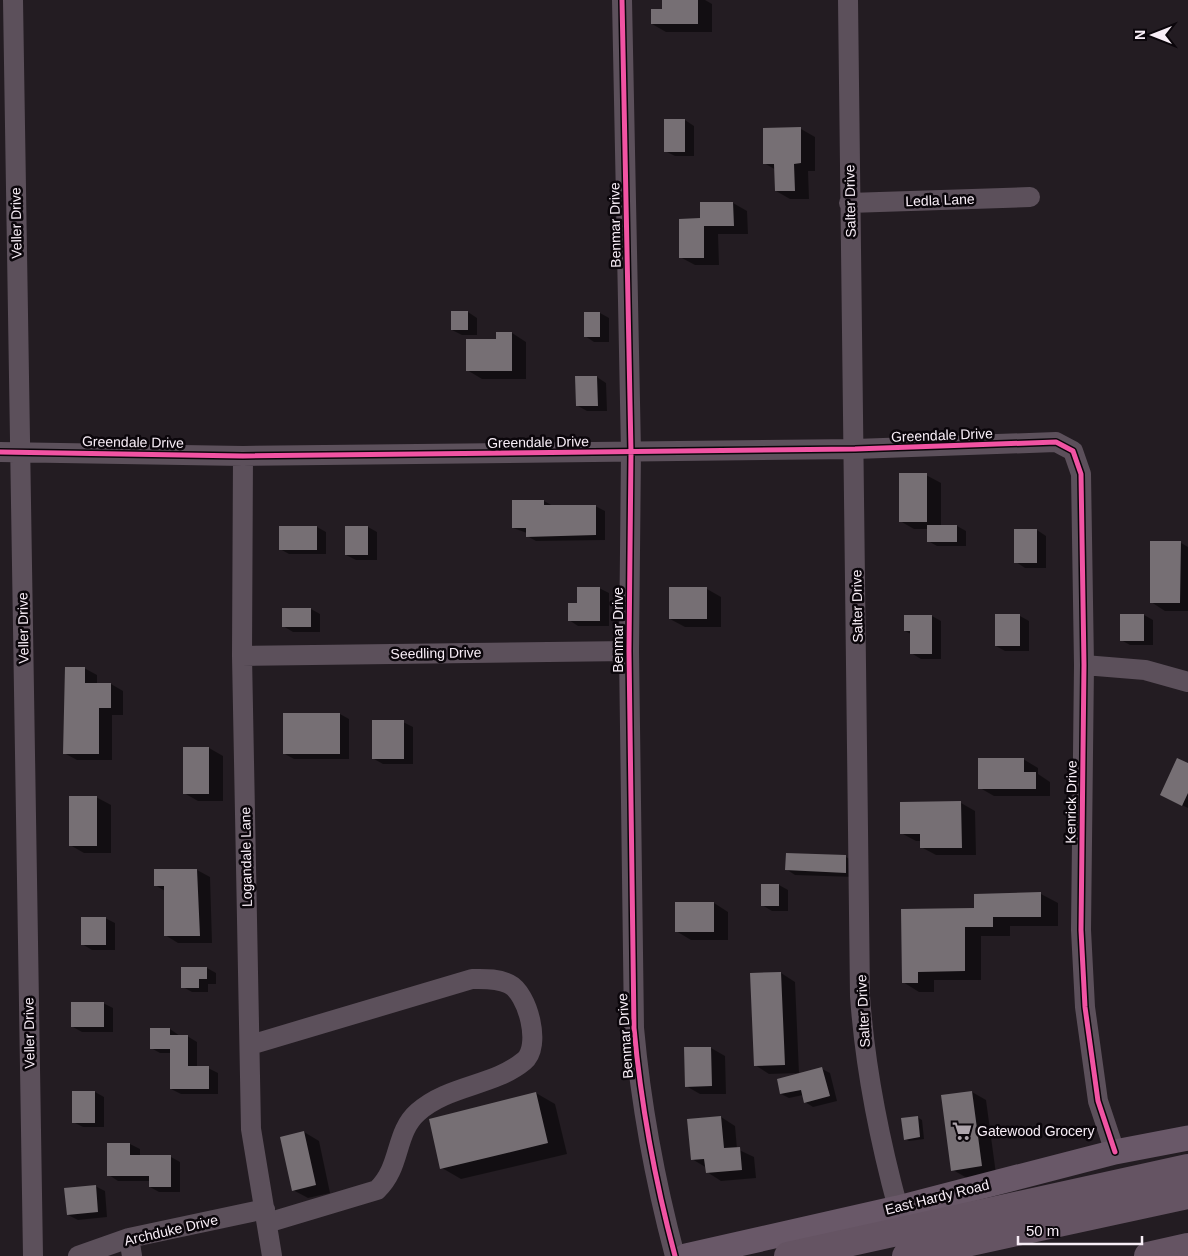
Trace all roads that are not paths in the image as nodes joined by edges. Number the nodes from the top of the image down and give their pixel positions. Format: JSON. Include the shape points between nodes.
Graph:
{"nodes":[{"id":1,"x":13,"y":0,"type":"edge"},
{"id":2,"x":622,"y":0,"type":"edge"},
{"id":3,"x":848,"y":0,"type":"edge"},
{"id":4,"x":1030,"y":197,"type":"dead end"},
{"id":5,"x":849,"y":203,"type":"junction"},
{"id":6,"x":855,"y":449,"type":"junction"},
{"id":7,"x":1073,"y":451,"type":"joint"},
{"id":8,"x":10,"y":452,"type":"edge"},
{"id":9,"x":630,"y":452,"type":"junction"},
{"id":10,"x":243,"y":456,"type":"junction"},
{"id":11,"x":629,"y":650,"type":"junction"},
{"id":12,"x":242,"y":656,"type":"junction"},
{"id":13,"x":1084,"y":665,"type":"junction"},
{"id":14,"x":1188,"y":682,"type":"edge"},
{"id":15,"x":250,"y":1045,"type":"junction"},
{"id":16,"x":1188,"y":1138,"type":"edge"},
{"id":17,"x":1115,"y":1152,"type":"junction"},
{"id":18,"x":1188,"y":1168,"type":"edge"},
{"id":19,"x":1188,"y":1186,"type":"edge"},
{"id":20,"x":1188,"y":1195,"type":"edge"},
{"id":21,"x":898,"y":1208,"type":"junction"},
{"id":22,"x":1119,"y":1209,"type":"junction"},
{"id":23,"x":266,"y":1216,"type":"junction"},
{"id":24,"x":131,"y":1247,"type":"edge"},
{"id":25,"x":1188,"y":1247,"type":"edge"},
{"id":26,"x":33,"y":1256,"type":"edge"},
{"id":27,"x":78,"y":1256,"type":"edge"},
{"id":28,"x":272,"y":1256,"type":"edge"},
{"id":29,"x":675,"y":1256,"type":"edge"},
{"id":30,"x":686,"y":1256,"type":"edge"},
{"id":31,"x":788,"y":1256,"type":"edge"},
{"id":32,"x":906,"y":1256,"type":"edge"},
{"id":33,"x":1148,"y":1256,"type":"edge"}],
"edges":[{"from":1,"to":8,"type":"street","name":"Veller Drive"},
{"from":2,"to":9,"type":"street","name":"Benmar Drive"},
{"from":3,"to":5,"type":"street","name":"Salter Drive"},
{"from":4,"to":5,"type":"street","name":"Ledla Lane"},
{"from":5,"to":6,"type":"street","name":"Salter Drive"},
{"from":6,"to":7,"type":"street","name":"Greendale Drive","via":[[1056,442]]},
{"from":6,"to":9,"type":"street","name":"Greendale Drive"},
{"from":6,"to":21,"type":"street","name":"Salter Drive","via":[[860,996],[870,1089]]},
{"from":7,"to":13,"type":"street","name":"Kenrick Drive","via":[[1081,474]]},
{"from":8,"to":10,"type":"street","name":"Greendale Drive"},
{"from":8,"to":26,"type":"street","name":"Veller Drive"},
{"from":9,"to":10,"type":"street","name":"Greendale Drive"},
{"from":9,"to":11,"type":"street","name":"Benmar Drive"},
{"from":10,"to":12,"type":"street","name":"Logandale Lane"},
{"from":11,"to":12,"type":"street","name":"Seedling Drive"},
{"from":11,"to":29,"type":"street","name":"Benmar Drive","via":[[634,1028],[648,1134]]},
{"from":12,"to":15,"type":"street","name":"Logandale Lane"},
{"from":13,"to":14,"type":"street","via":[[1145,670]]},
{"from":13,"to":17,"type":"street","name":"Kenrick Drive","via":[[1081,930],[1085,1007],[1098,1100]]},
{"from":15,"to":23,"type":"street","name":"Logandale Lane","via":[[251,1129]]},
{"from":15,"to":23,"type":"street","name":"Archduke Drive","via":[[472,979],[509,983],[520,992],[533,1038],[532,1051],[526,1060],[510,1071],[438,1099],[419,1111],[407,1124],[396,1163],[377,1190]]},
{"from":16,"to":17,"type":"main road","name":"East Hardy Road"},
{"from":17,"to":21,"type":"main road","name":"East Hardy Road"},
{"from":18,"to":31,"type":"highway"},
{"from":19,"to":22,"type":"highway"},
{"from":20,"to":22,"type":"highway"},
{"from":21,"to":30,"type":"main road","name":"East Hardy Road"},
{"from":22,"to":32,"type":"highway"},
{"from":23,"to":24,"type":"street","name":"Archduke Drive"},
{"from":23,"to":28,"type":"street","name":"Logandale Lane"},
{"from":24,"to":27,"type":"street","name":"Archduke Drive"},
{"from":25,"to":33,"type":"highway"}]}
